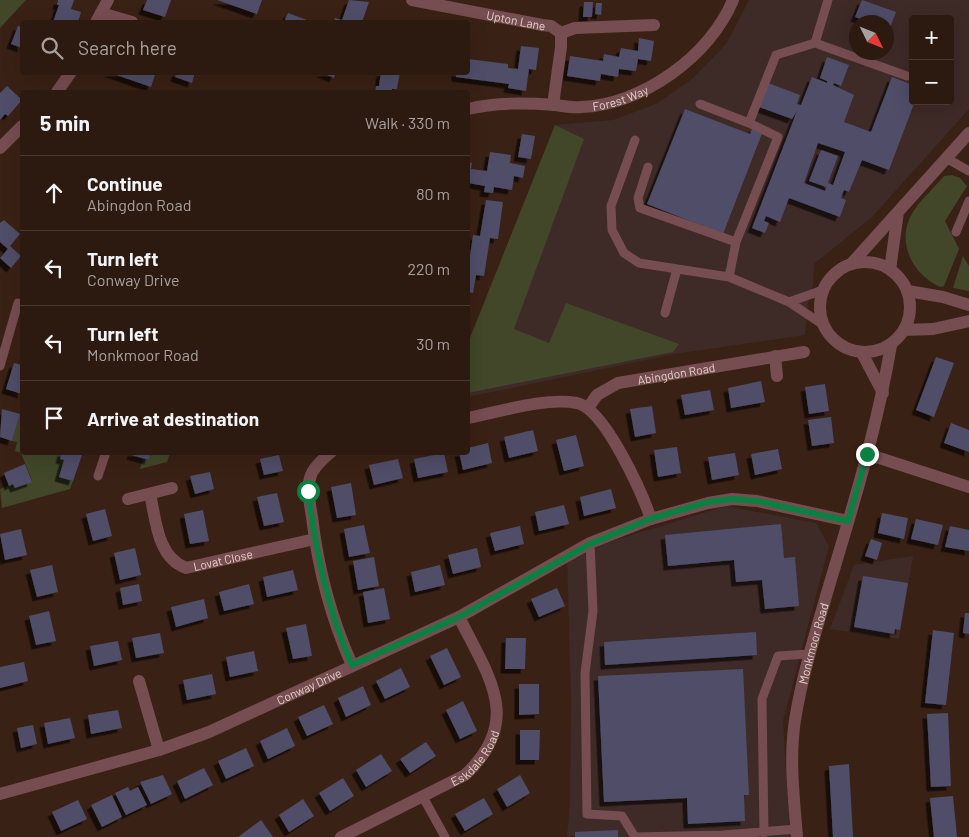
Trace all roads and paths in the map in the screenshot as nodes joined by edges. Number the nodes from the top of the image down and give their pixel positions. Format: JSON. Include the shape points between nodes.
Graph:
{"nodes":[{"id":1,"x":108,"y":0,"type":"edge"},
{"id":2,"x":412,"y":0,"type":"edge"},
{"id":3,"x":732,"y":0,"type":"edge"},
{"id":4,"x":828,"y":0,"type":"edge"},
{"id":5,"x":99,"y":18,"type":"edge"},
{"id":6,"x":116,"y":20,"type":"edge"},
{"id":7,"x":654,"y":25,"type":"dead end"},
{"id":8,"x":561,"y":33,"type":"junction"},
{"id":9,"x":814,"y":43,"type":"junction"},
{"id":10,"x":69,"y":75,"type":"edge"},
{"id":11,"x":907,"y":76,"type":"dead end"},
{"id":12,"x":58,"y":90,"type":"edge"},
{"id":13,"x":700,"y":104,"type":"dead end"},
{"id":14,"x":553,"y":105,"type":"junction"},
{"id":15,"x":470,"y":109,"type":"edge"},
{"id":16,"x":749,"y":123,"type":"junction"},
{"id":17,"x":20,"y":128,"type":"edge"},
{"id":18,"x":969,"y":133,"type":"edge"},
{"id":19,"x":635,"y":140,"type":"dead end"},
{"id":20,"x":1,"y":145,"type":"edge"},
{"id":21,"x":946,"y":158,"type":"junction"},
{"id":22,"x":648,"y":167,"type":"dead end"},
{"id":23,"x":969,"y":172,"type":"edge"},
{"id":24,"x":969,"y":201,"type":"edge"},
{"id":25,"x":898,"y":212,"type":"junction"},
{"id":26,"x":956,"y":232,"type":"dead end"},
{"id":27,"x":736,"y":242,"type":"junction"},
{"id":28,"x":852,"y":263,"type":"junction"},
{"id":29,"x":676,"y":269,"type":"junction"},
{"id":30,"x":890,"y":270,"type":"junction"},
{"id":31,"x":729,"y":277,"type":"junction"},
{"id":32,"x":823,"y":290,"type":"junction"},
{"id":33,"x":908,"y":291,"type":"junction"},
{"id":34,"x":789,"y":302,"type":"junction"},
{"id":35,"x":20,"y":304,"type":"edge"},
{"id":36,"x":969,"y":305,"type":"edge"},
{"id":37,"x":665,"y":313,"type":"dead end"},
{"id":38,"x":969,"y":321,"type":"edge"},
{"id":39,"x":822,"y":324,"type":"junction"},
{"id":40,"x":904,"y":330,"type":"junction"},
{"id":41,"x":891,"y":345,"type":"junction"},
{"id":42,"x":804,"y":352,"type":"dead end"},
{"id":43,"x":862,"y":353,"type":"junction"},
{"id":44,"x":775,"y":356,"type":"junction"},
{"id":45,"x":0,"y":366,"type":"edge"},
{"id":46,"x":777,"y":376,"type":"dead end"},
{"id":47,"x":883,"y":393,"type":"junction"},
{"id":48,"x":588,"y":408,"type":"junction"},
{"id":49,"x":470,"y":418,"type":"edge"},
{"id":50,"x":867,"y":454,"type":"junction"},
{"id":51,"x":105,"y":455,"type":"edge"},
{"id":52,"x":328,"y":455,"type":"edge"},
{"id":53,"x":98,"y":476,"type":"dead end"},
{"id":54,"x":172,"y":488,"type":"dead end"},
{"id":55,"x":969,"y":488,"type":"edge"},
{"id":56,"x":150,"y":494,"type":"junction"},
{"id":57,"x":128,"y":499,"type":"dead end"},
{"id":58,"x":650,"y":519,"type":"junction"},
{"id":59,"x":848,"y":521,"type":"junction"},
{"id":60,"x":315,"y":539,"type":"junction"},
{"id":61,"x":590,"y":544,"type":"junction"},
{"id":62,"x":459,"y":617,"type":"junction"},
{"id":63,"x":809,"y":654,"type":"junction"},
{"id":64,"x":352,"y":665,"type":"junction"},
{"id":65,"x":139,"y":681,"type":"dead end"},
{"id":66,"x":158,"y":750,"type":"junction"},
{"id":67,"x":0,"y":794,"type":"edge"},
{"id":68,"x":423,"y":797,"type":"junction"},
{"id":69,"x":764,"y":833,"type":"junction"},
{"id":70,"x":797,"y":833,"type":"edge"},
{"id":71,"x":341,"y":837,"type":"edge"},
{"id":72,"x":445,"y":837,"type":"edge"}],
"edges":[{"from":1,"to":5,"type":"street"},
{"from":2,"to":8,"type":"street","name":"Upton Lane","via":[[542,24]]},
{"from":3,"to":14,"type":"street","name":"Forest Way","via":[[716,30],[696,52],[647,88],[606,104],[580,108]]},
{"from":4,"to":9,"type":"lane"},
{"from":5,"to":6,"type":"street"},
{"from":7,"to":8,"type":"street","name":"Upton Lane","via":[[575,28]]},
{"from":8,"to":14,"type":"street","name":"Upton Lane"},
{"from":9,"to":11,"type":"lane"},
{"from":9,"to":16,"type":"lane","via":[[776,55]]},
{"from":10,"to":12,"type":"street"},
{"from":13,"to":16,"type":"lane"},
{"from":14,"to":15,"type":"street","name":"Forest Way","via":[[499,104]]},
{"from":16,"to":27,"type":"lane","via":[[778,137]]},
{"from":17,"to":20,"type":"street"},
{"from":18,"to":21,"type":"street"},
{"from":19,"to":29,"type":"lane","via":[[611,206],[612,230],[624,252],[639,263]]},
{"from":21,"to":23,"type":"lane"},
{"from":21,"to":25,"type":"street"},
{"from":22,"to":27,"type":"lane","via":[[638,198],[640,208]]},
{"from":24,"to":26,"type":"lane"},
{"from":25,"to":28,"type":"street"},
{"from":25,"to":30,"type":"street"},
{"from":27,"to":31,"type":"lane"},
{"from":28,"to":30,"type":"street","via":[[867,262]]},
{"from":28,"to":32,"type":"street","via":[[838,271]]},
{"from":29,"to":31,"type":"lane"},
{"from":29,"to":37,"type":"lane"},
{"from":30,"to":33,"type":"street"},
{"from":31,"to":34,"type":"lane"},
{"from":32,"to":34,"type":"lane"},
{"from":32,"to":39,"type":"street","via":[[819,305]]},
{"from":33,"to":36,"type":"street"},
{"from":33,"to":40,"type":"street","via":[[909,316]]},
{"from":34,"to":39,"type":"lane"},
{"from":35,"to":45,"type":"lane"},
{"from":38,"to":40,"type":"street","via":[[933,329]]},
{"from":39,"to":43,"type":"street","via":[[830,337],[847,349]]},
{"from":40,"to":41,"type":"street"},
{"from":41,"to":43,"type":"street"},
{"from":41,"to":47,"type":"street","name":"Monkmoor Road"},
{"from":42,"to":44,"type":"street","name":"Abingdon Road"},
{"from":43,"to":47,"type":"street"},
{"from":44,"to":46,"type":"street"},
{"from":44,"to":48,"type":"street","name":"Abingdon Road","via":[[618,383],[597,395]]},
{"from":47,"to":50,"type":"street","name":"Monkmoor Road"},
{"from":48,"to":49,"type":"street","via":[[556,402]]},
{"from":48,"to":58,"type":"street","via":[[635,477]]},
{"from":50,"to":55,"type":"street"},
{"from":50,"to":59,"type":"street","name":"Monkmoor Road"},
{"from":51,"to":53,"type":"lane"},
{"from":52,"to":60,"type":"street","via":[[311,474],[308,491]]},
{"from":54,"to":56,"type":"street"},
{"from":56,"to":57,"type":"street"},
{"from":56,"to":60,"type":"street","name":"Lovat Close","via":[[167,557],[186,568]]},
{"from":58,"to":59,"type":"street","name":"Conway Drive","via":[[708,502],[732,499],[757,501]]},
{"from":58,"to":61,"type":"street","name":"Conway Drive"},
{"from":59,"to":63,"type":"street","name":"Monkmoor Road"},
{"from":60,"to":64,"type":"street","via":[[328,602]]},
{"from":61,"to":62,"type":"street","name":"Conway Drive"},
{"from":61,"to":69,"type":"lane","via":[[593,611],[585,673],[587,814],[622,816],[635,837]]},
{"from":62,"to":64,"type":"street","name":"Conway Drive"},
{"from":62,"to":68,"type":"street","name":"Eskdale Road","via":[[492,684],[497,700],[496,726],[478,763],[465,775]]},
{"from":63,"to":69,"type":"lane","via":[[778,656],[762,699]]},
{"from":63,"to":70,"type":"street","name":"Monkmoor Road","via":[[794,721],[792,757]]},
{"from":64,"to":66,"type":"street","name":"Conway Drive","via":[[209,732]]},
{"from":65,"to":66,"type":"street"},
{"from":66,"to":67,"type":"street","name":"Conway Drive"},
{"from":68,"to":71,"type":"street","name":"Eskdale Road"},
{"from":68,"to":72,"type":"lane"},
{"from":69,"to":70,"type":"lane"}]}
